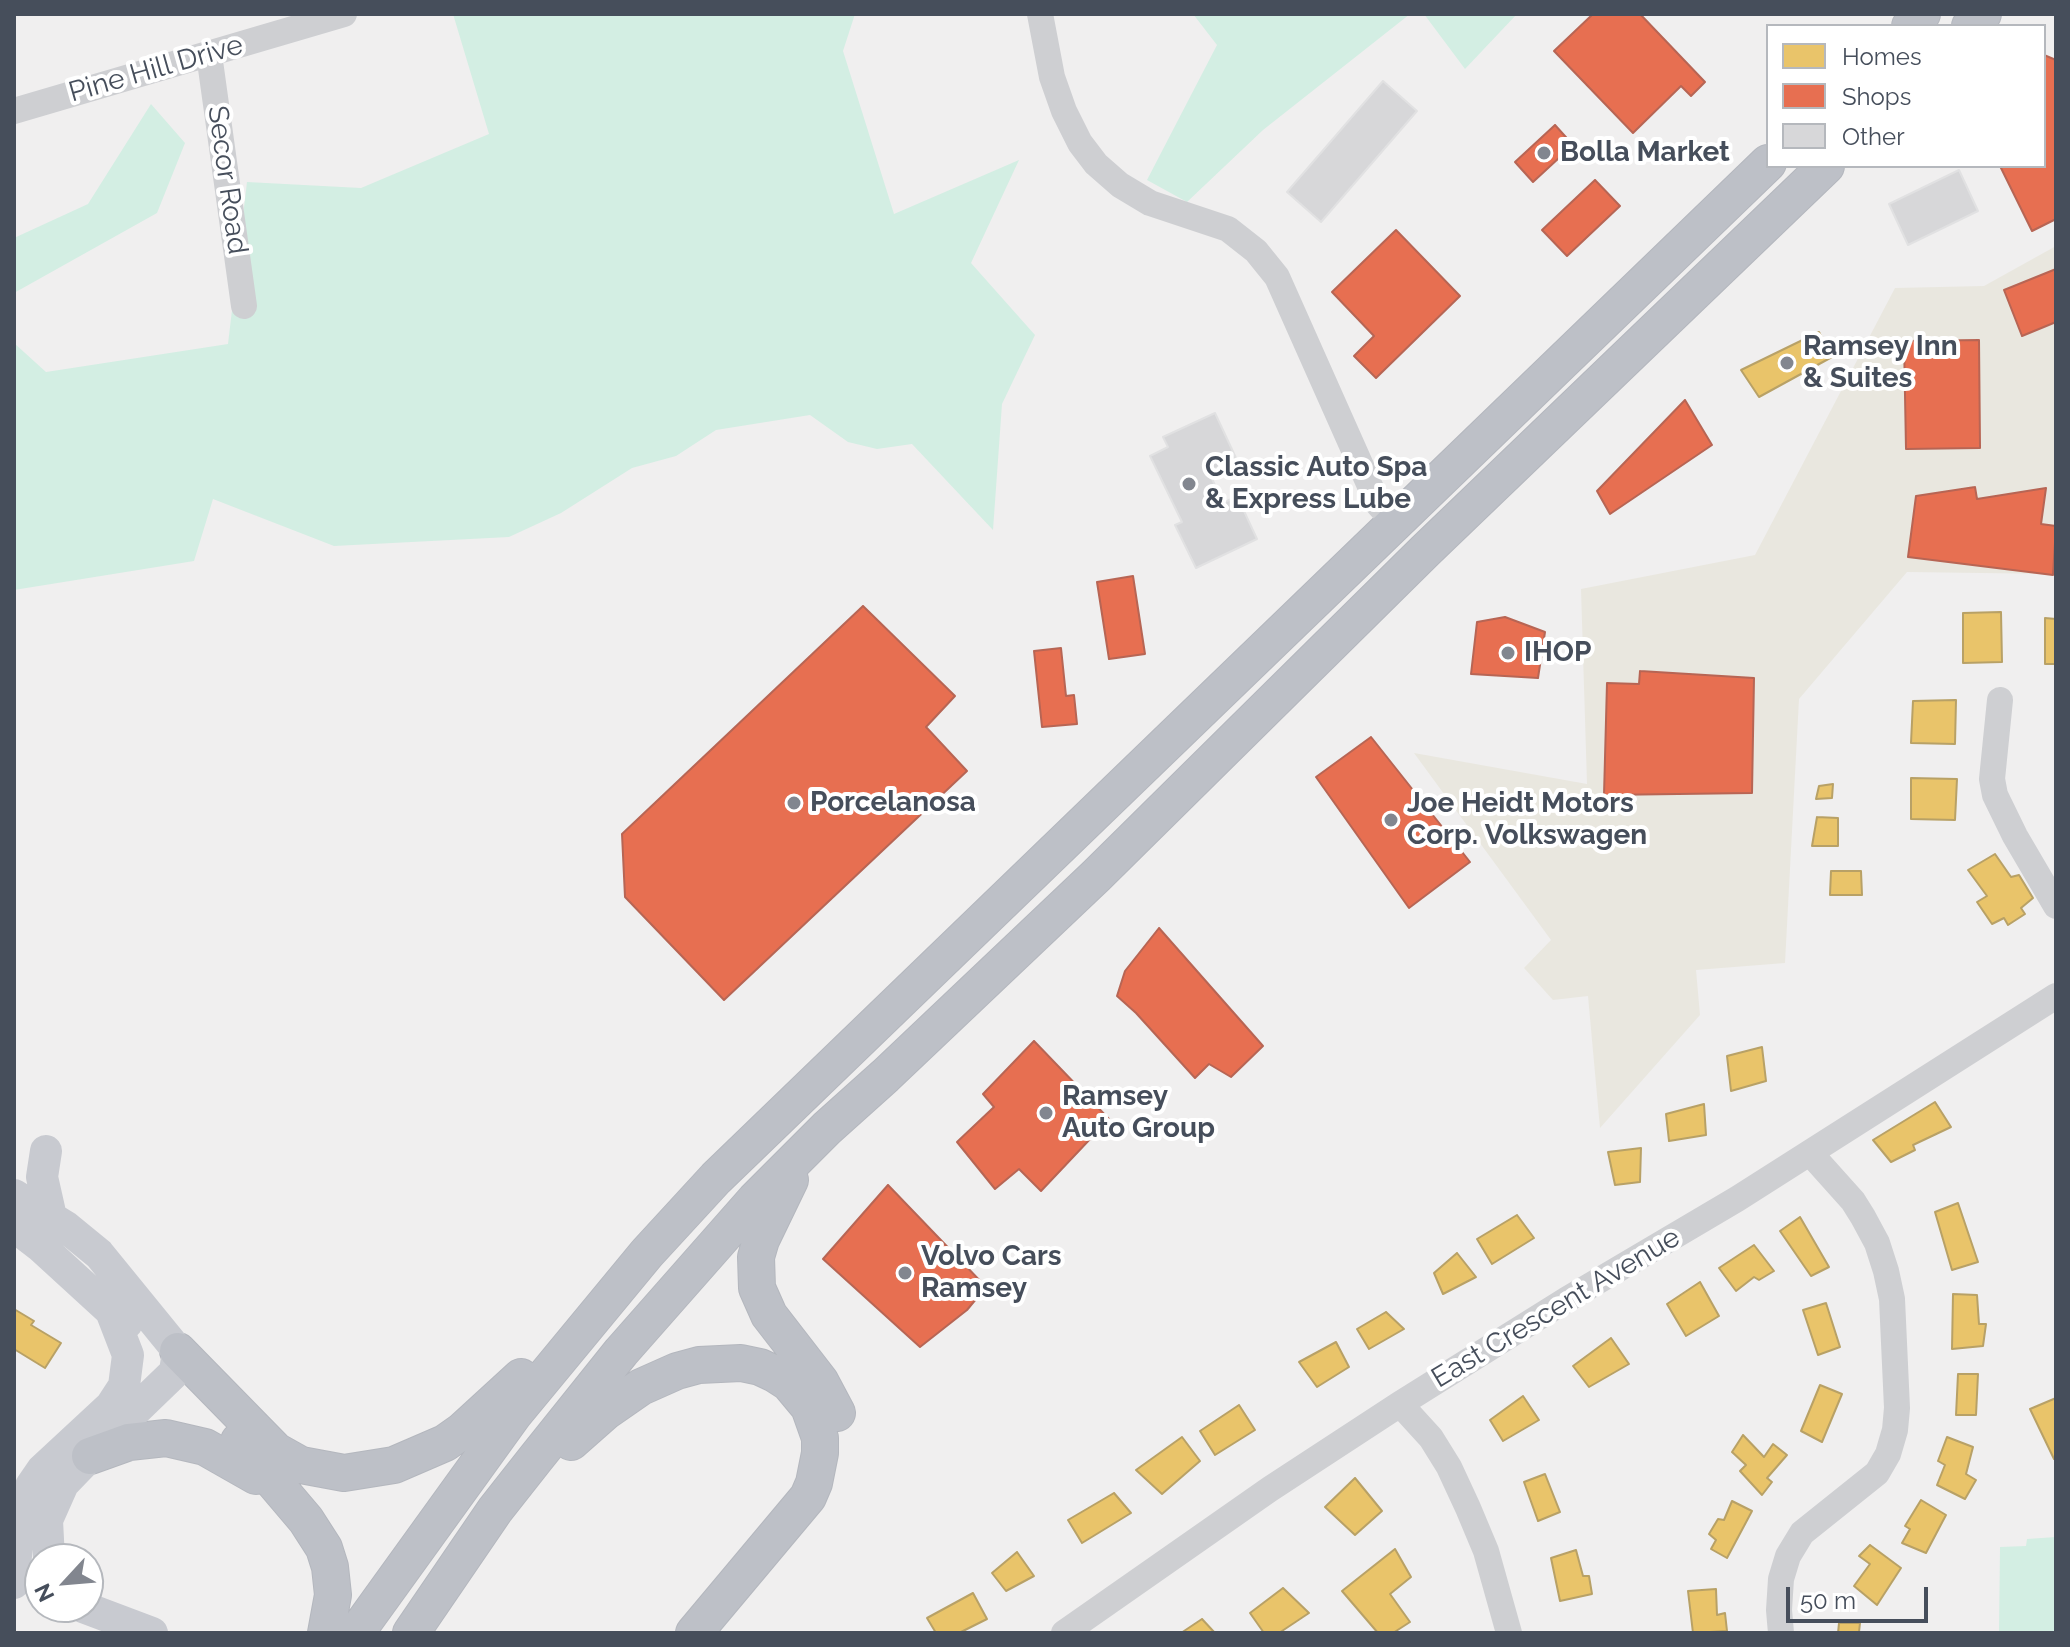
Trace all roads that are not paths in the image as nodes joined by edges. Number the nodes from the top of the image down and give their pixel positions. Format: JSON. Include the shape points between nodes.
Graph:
{"nodes":[{"id":1,"x":344,"y":14,"type":"edge"},
{"id":2,"x":1040,"y":14,"type":"edge"},
{"id":3,"x":209,"y":54,"type":"junction"},
{"id":4,"x":14,"y":111,"type":"edge"},
{"id":5,"x":1766,"y":165,"type":"edge"},
{"id":6,"x":1824,"y":168,"type":"edge"},
{"id":7,"x":244,"y":306,"type":"dead end"},
{"id":8,"x":1395,"y":523,"type":"junction"},
{"id":9,"x":2000,"y":700,"type":"dead end"},
{"id":10,"x":2056,"y":906,"type":"edge"},
{"id":11,"x":2056,"y":996,"type":"edge"},
{"id":12,"x":46,"y":1151,"type":"dead end"},
{"id":13,"x":803,"y":1153,"type":"junction"},
{"id":14,"x":1810,"y":1153,"type":"junction"},
{"id":15,"x":14,"y":1195,"type":"edge"},
{"id":16,"x":51,"y":1217,"type":"junction"},
{"id":17,"x":14,"y":1226,"type":"edge"},
{"id":18,"x":647,"y":1253,"type":"junction"},
{"id":19,"x":111,"y":1311,"type":"junction"},
{"id":20,"x":177,"y":1362,"type":"junction"},
{"id":21,"x":1400,"y":1404,"type":"junction"},
{"id":22,"x":90,"y":1456,"type":"junction"},
{"id":23,"x":284,"y":1495,"type":"junction"},
{"id":24,"x":495,"y":1510,"type":"junction"},
{"id":25,"x":47,"y":1543,"type":"edge"},
{"id":26,"x":14,"y":1583,"type":"edge"},
{"id":27,"x":104,"y":1615,"type":"edge"},
{"id":28,"x":414,"y":1629,"type":"edge"},
{"id":29,"x":152,"y":1633,"type":"edge"},
{"id":30,"x":326,"y":1633,"type":"edge"},
{"id":31,"x":356,"y":1633,"type":"edge"},
{"id":32,"x":694,"y":1633,"type":"edge"},
{"id":33,"x":723,"y":1633,"type":"edge"},
{"id":34,"x":1064,"y":1633,"type":"edge"},
{"id":35,"x":1509,"y":1633,"type":"edge"},
{"id":36,"x":1781,"y":1633,"type":"edge"}],
"edges":[{"from":1,"to":3,"type":"street","name":"Pine Hill Drive"},
{"from":2,"to":8,"type":"street","via":[[1064,111],[1096,164],[1150,203],[1228,229],[1277,277],[1378,504]]},
{"from":3,"to":4,"type":"street","name":"Pine Hill Drive"},
{"from":3,"to":7,"type":"street","name":"Secor Road"},
{"from":5,"to":8,"type":"highway"},
{"from":6,"to":13,"type":"highway","via":[[1096,876]]},
{"from":8,"to":18,"type":"highway","via":[[716,1178]]},
{"from":9,"to":10,"type":"street","via":[[1995,795]]},
{"from":11,"to":14,"type":"street","name":"East Crescent Avenue"},
{"from":12,"to":16,"type":"main road","via":[[42,1177]]},
{"from":13,"to":24,"type":"highway","via":[[621,1352]]},
{"from":13,"to":33,"type":"highway","via":[[761,1240],[755,1273],[769,1315],[835,1407],[844,1440],[842,1476],[821,1518]]},
{"from":14,"to":21,"type":"street","name":"East Crescent Avenue"},
{"from":14,"to":36,"type":"street","via":[[1853,1201],[1877,1243],[1892,1299],[1897,1408],[1891,1442],[1877,1473],[1802,1533],[1788,1556],[1781,1579]]},
{"from":15,"to":16,"type":"main road"},
{"from":16,"to":20,"type":"main road","via":[[114,1270]]},
{"from":17,"to":19,"type":"main road"},
{"from":18,"to":20,"type":"highway","via":[[462,1431],[419,1456],[378,1469],[329,1471],[289,1460]]},
{"from":18,"to":31,"type":"highway","via":[[514,1414]]},
{"from":19,"to":20,"type":"main road"},
{"from":19,"to":26,"type":"main road","via":[[128,1355],[124,1386],[111,1406],[31,1486],[18,1528]]},
{"from":20,"to":22,"type":"main road"},
{"from":20,"to":23,"type":"highway"},
{"from":21,"to":34,"type":"street","name":"East Crescent Avenue"},
{"from":21,"to":35,"type":"street","via":[[1431,1438],[1462,1494],[1486,1551]]},
{"from":22,"to":23,"type":"highway","via":[[142,1439],[191,1442],[231,1460]]},
{"from":22,"to":25,"type":"main road","via":[[63,1484],[51,1506]]},
{"from":23,"to":30,"type":"highway","via":[[313,1529],[327,1558],[333,1595]]},
{"from":24,"to":28,"type":"highway"},
{"from":24,"to":32,"type":"highway","via":[[605,1412],[657,1379],[720,1363],[741,1363],[775,1374],[800,1395],[816,1422],[820,1453],[814,1483],[798,1510]]},
{"from":27,"to":29,"type":"main road"}]}
